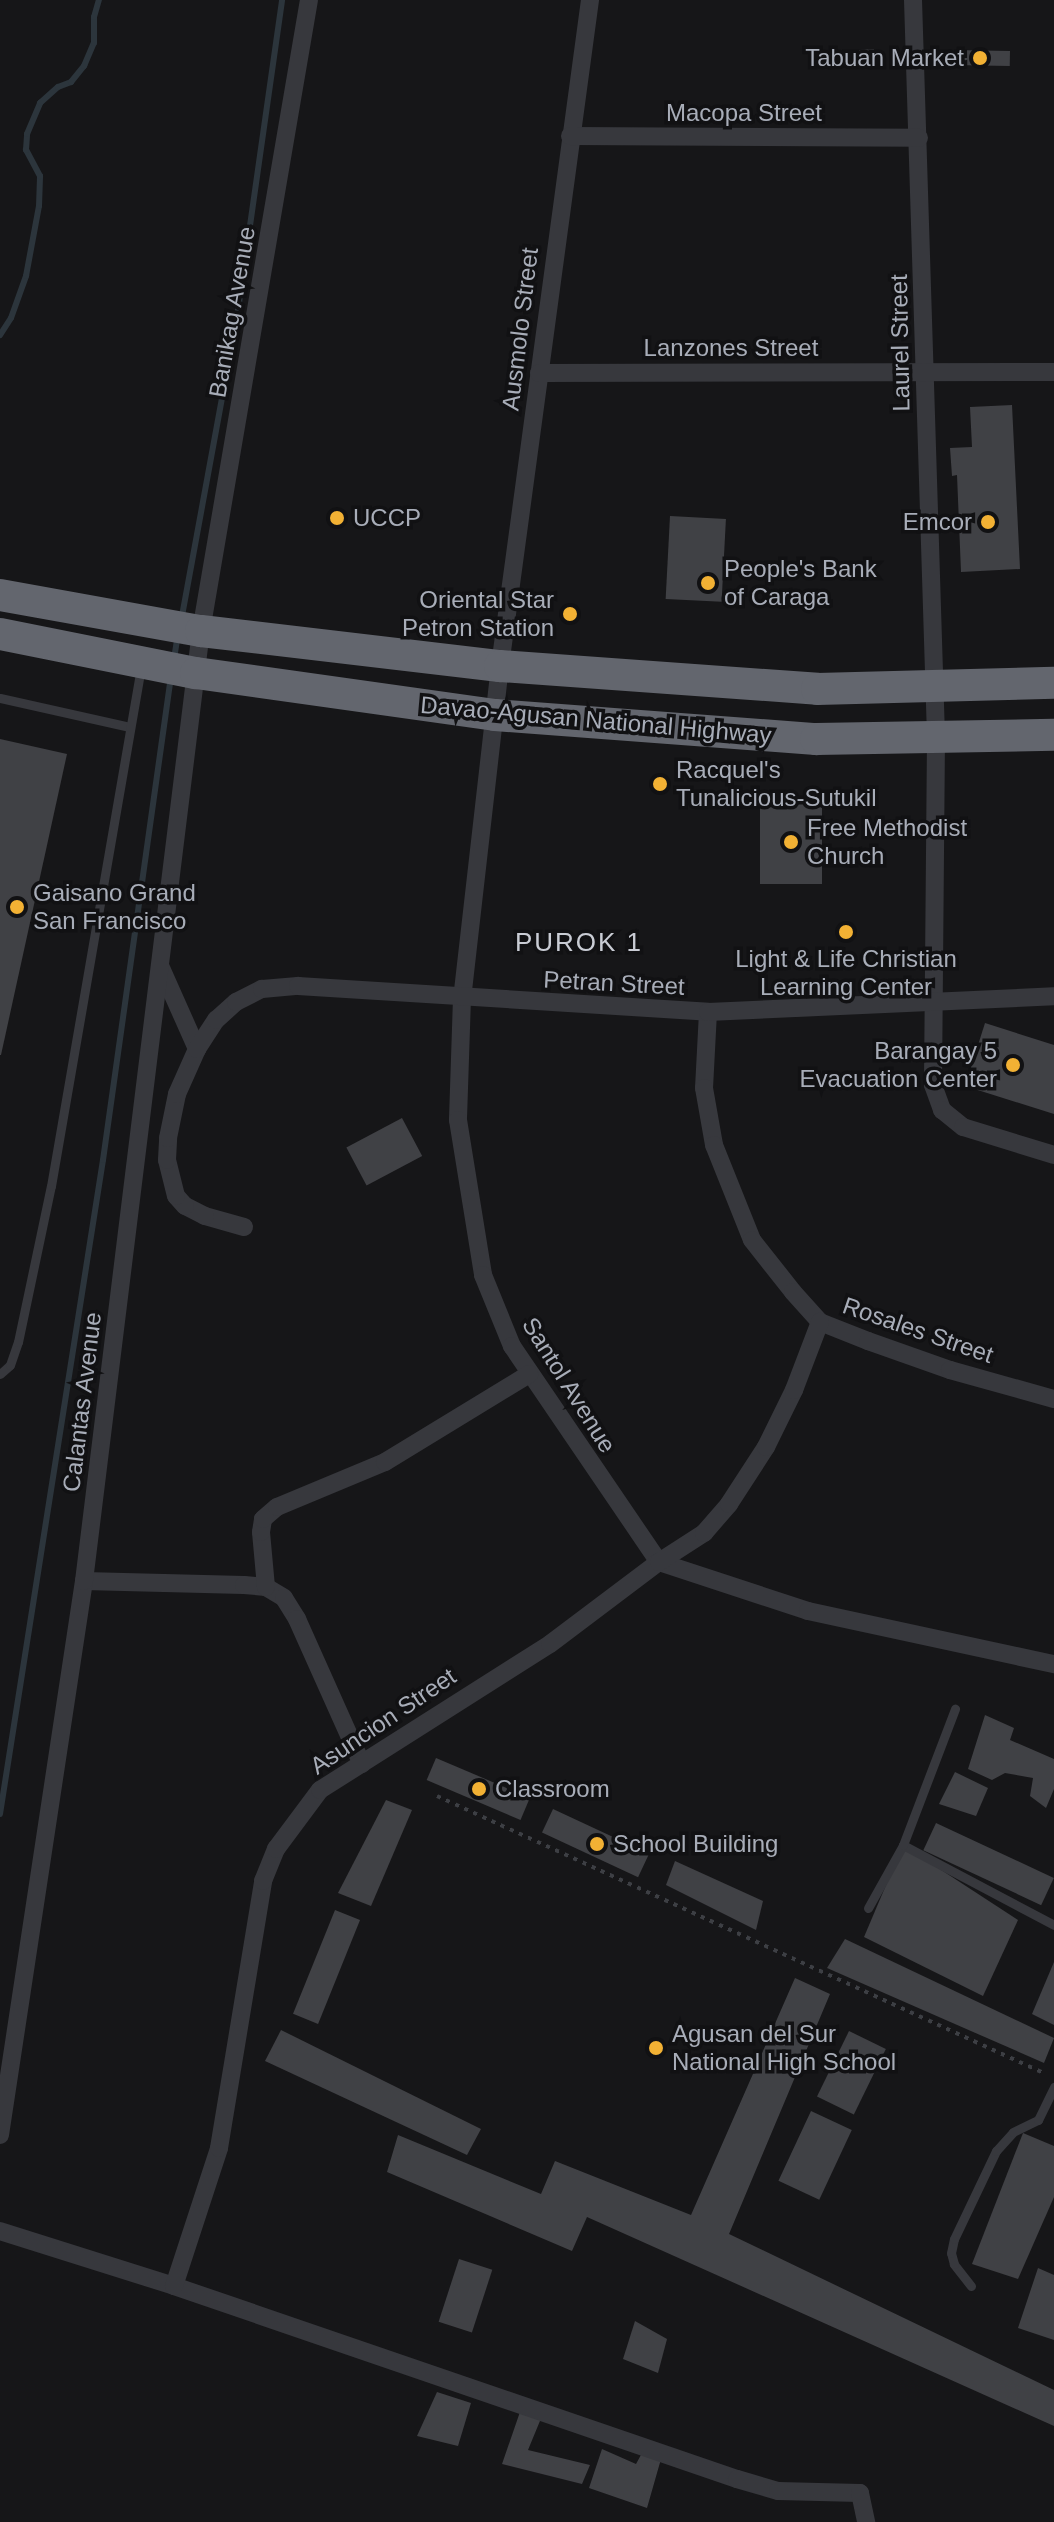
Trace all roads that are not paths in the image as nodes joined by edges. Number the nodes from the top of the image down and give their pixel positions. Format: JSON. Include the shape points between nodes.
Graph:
{"nodes":[{"id":1,"x":309,"y":0,"type":"edge"},
{"id":2,"x":590,"y":0,"type":"edge"},
{"id":3,"x":913,"y":0,"type":"edge"},
{"id":4,"x":570,"y":136,"type":"junction"},
{"id":5,"x":919,"y":138,"type":"junction"},
{"id":6,"x":923,"y":370,"type":"junction"},
{"id":7,"x":1054,"y":372,"type":"edge"},
{"id":8,"x":539,"y":373,"type":"junction"},
{"id":9,"x":0,"y":595,"type":"edge"},
{"id":10,"x":201,"y":631,"type":"junction"},
{"id":11,"x":0,"y":634,"type":"edge"},
{"id":12,"x":336,"y":646,"type":"junction"},
{"id":13,"x":142,"y":663,"type":"junction"},
{"id":14,"x":500,"y":666,"type":"junction"},
{"id":15,"x":196,"y":673,"type":"junction"},
{"id":16,"x":1054,"y":683,"type":"edge"},
{"id":17,"x":935,"y":685,"type":"junction"},
{"id":18,"x":332,"y":691,"type":"junction"},
{"id":19,"x":0,"y":698,"type":"edge"},
{"id":20,"x":495,"y":715,"type":"junction"},
{"id":21,"x":130,"y":727,"type":"junction"},
{"id":22,"x":1054,"y":735,"type":"edge"},
{"id":23,"x":936,"y":738,"type":"junction"},
{"id":24,"x":161,"y":968,"type":"junction"},
{"id":25,"x":1054,"y":996,"type":"edge"},
{"id":26,"x":462,"y":998,"type":"junction"},
{"id":27,"x":933,"y":1002,"type":"junction"},
{"id":28,"x":708,"y":1012,"type":"junction"},
{"id":29,"x":197,"y":1049,"type":"junction"},
{"id":30,"x":1054,"y":1155,"type":"edge"},
{"id":31,"x":244,"y":1227,"type":"dead end"},
{"id":32,"x":820,"y":1322,"type":"junction"},
{"id":33,"x":0,"y":1374,"type":"edge"},
{"id":34,"x":529,"y":1374,"type":"junction"},
{"id":35,"x":1054,"y":1399,"type":"edge"},
{"id":36,"x":659,"y":1562,"type":"junction"},
{"id":37,"x":84,"y":1581,"type":"junction"},
{"id":38,"x":266,"y":1587,"type":"junction"},
{"id":39,"x":1054,"y":1664,"type":"edge"},
{"id":40,"x":955,"y":1709,"type":"dead end"},
{"id":41,"x":362,"y":1764,"type":"junction"},
{"id":42,"x":903,"y":1845,"type":"junction"},
{"id":43,"x":868,"y":1908,"type":"dead end"},
{"id":44,"x":1054,"y":1925,"type":"edge"},
{"id":45,"x":1054,"y":2087,"type":"edge"},
{"id":46,"x":1052,"y":2098,"type":"edge"},
{"id":47,"x":0,"y":2135,"type":"edge"},
{"id":48,"x":0,"y":2231,"type":"edge"},
{"id":49,"x":174,"y":2286,"type":"junction"},
{"id":50,"x":971,"y":2286,"type":"dead end"},
{"id":51,"x":866,"y":2522,"type":"edge"}],
"edges":[{"from":1,"to":10,"type":"street","name":"Banikag Avenue"},
{"from":2,"to":4,"type":"street","name":"Ausmolo Street"},
{"from":3,"to":5,"type":"street","name":"Laurel Street"},
{"from":4,"to":5,"type":"street","name":"Macopa Street"},
{"from":4,"to":8,"type":"street","name":"Ausmolo Street"},
{"from":5,"to":6,"type":"street","name":"Laurel Street"},
{"from":6,"to":7,"type":"street","name":"Lanzones Street"},
{"from":6,"to":8,"type":"street","name":"Lanzones Street"},
{"from":6,"to":17,"type":"street","name":"Laurel Street"},
{"from":8,"to":14,"type":"street","name":"Ausmolo Street"},
{"from":9,"to":10,"type":"highway","name":"Davao-Agusan National Highway"},
{"from":10,"to":12,"type":"highway","name":"Davao-Agusan National Highway"},
{"from":10,"to":15,"type":"street","name":"Banikag Avenue"},
{"from":11,"to":13,"type":"highway","name":"Davao-Agusan National Highway"},
{"from":12,"to":14,"type":"highway","name":"Davao-Agusan National Highway"},
{"from":12,"to":18,"type":"highway"},
{"from":13,"to":15,"type":"highway","name":"Davao-Agusan National Highway"},
{"from":13,"to":21,"type":"lane"},
{"from":14,"to":17,"type":"highway","name":"Davao-Agusan National Highway","via":[[817,689]]},
{"from":14,"to":20,"type":"street","name":"Ausmolo Street"},
{"from":15,"to":18,"type":"highway","name":"Davao-Agusan National Highway"},
{"from":15,"to":24,"type":"street","name":"Calantas Avenue"},
{"from":16,"to":17,"type":"highway","name":"Davao-Agusan National Highway"},
{"from":17,"to":23,"type":"street","name":"Laurel Street"},
{"from":18,"to":20,"type":"highway","name":"Davao-Agusan National Highway"},
{"from":19,"to":21,"type":"lane"},
{"from":20,"to":23,"type":"highway","name":"Davao-Agusan National Highway","via":[[816,739]]},
{"from":20,"to":26,"type":"street","name":"Santol Avenue"},
{"from":21,"to":33,"type":"lane","via":[[48,1200],[18,1342],[10,1365]]},
{"from":22,"to":23,"type":"highway","name":"Davao-Agusan National Highway"},
{"from":23,"to":27,"type":"street","name":"Laurel Street"},
{"from":24,"to":29,"type":"street"},
{"from":24,"to":37,"type":"street","name":"Calantas Avenue"},
{"from":25,"to":27,"type":"street","name":"Petran Street"},
{"from":26,"to":28,"type":"street","name":"Petran Street"},
{"from":26,"to":29,"type":"street","name":"Petran Street","via":[[298,986],[262,989],[216,1020]]},
{"from":26,"to":34,"type":"street","name":"Santol Avenue","via":[[458,1120],[483,1275]]},
{"from":27,"to":28,"type":"street","name":"Petran Street"},
{"from":27,"to":30,"type":"street","name":"Laurel Street","via":[[933,1085],[942,1110],[963,1127]]},
{"from":28,"to":32,"type":"street","name":"Rosales Street","via":[[704,1088],[714,1145],[731,1193],[752,1240]]},
{"from":29,"to":31,"type":"street","name":"Petran Street","via":[[172,1113],[167,1160],[171,1184],[185,1206]]},
{"from":32,"to":35,"type":"street","name":"Rosales Street","via":[[911,1357]]},
{"from":32,"to":36,"type":"street","name":"Asuncion Street","via":[[766,1447],[729,1504],[704,1533]]},
{"from":34,"to":36,"type":"street","name":"Santol Avenue"},
{"from":34,"to":38,"type":"street","via":[[385,1462],[277,1507],[263,1519],[261,1532]]},
{"from":36,"to":39,"type":"street","via":[[808,1611]]},
{"from":36,"to":41,"type":"street","name":"Asuncion Street","via":[[572,1629]]},
{"from":37,"to":38,"type":"street"},
{"from":37,"to":47,"type":"street","name":"Calantas Avenue"},
{"from":38,"to":41,"type":"street","via":[[284,1598],[297,1619]]},
{"from":40,"to":42,"type":"lane"},
{"from":41,"to":49,"type":"street","name":"Asuncion Street","via":[[320,1790],[298,1815],[263,1881],[219,2148]]},
{"from":42,"to":43,"type":"lane"},
{"from":42,"to":44,"type":"lane"},
{"from":45,"to":46,"type":"lane"},
{"from":46,"to":50,"type":"lane","via":[[1038,2120],[1013,2132],[996,2151],[954,2239],[954,2264]]},
{"from":48,"to":49,"type":"street"},
{"from":49,"to":51,"type":"street","via":[[737,2479],[778,2491],[860,2493]]}]}
